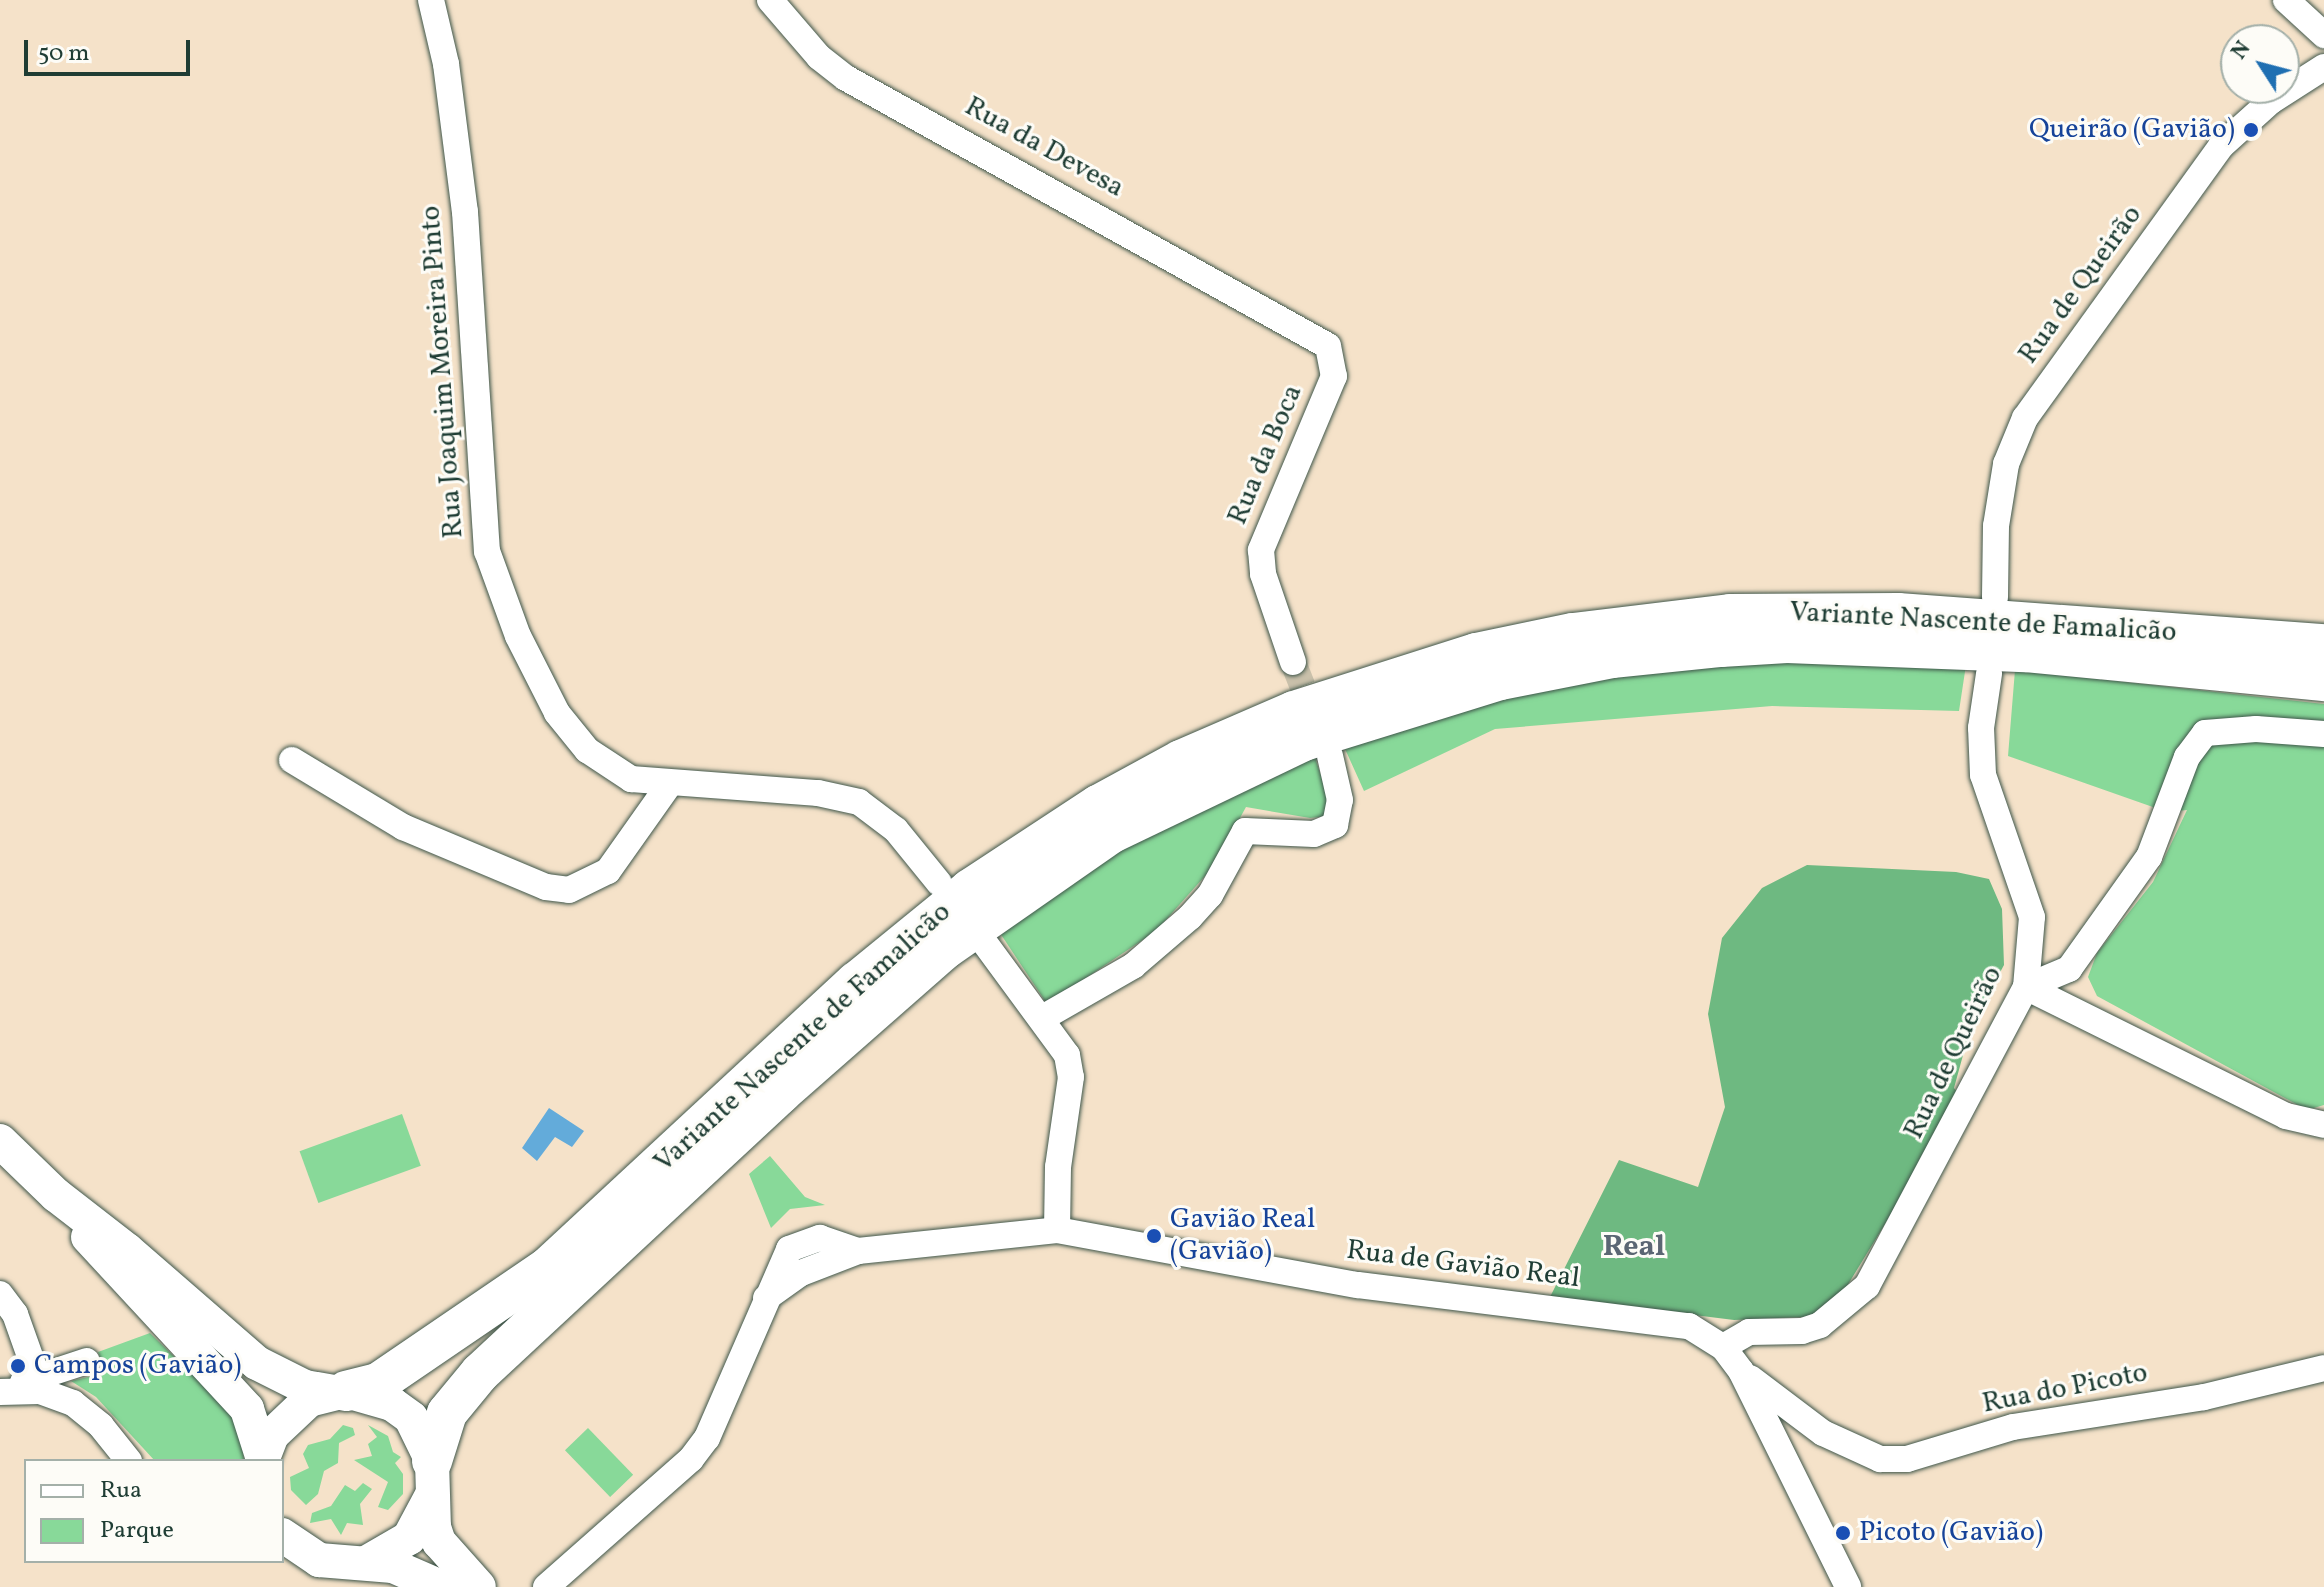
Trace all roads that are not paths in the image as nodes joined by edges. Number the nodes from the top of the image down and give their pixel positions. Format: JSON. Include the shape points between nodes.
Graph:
{"nodes":[{"id":1,"x":431,"y":0,"type":"edge"},
{"id":2,"x":770,"y":0,"type":"edge"},
{"id":3,"x":2286,"y":0,"type":"edge"},
{"id":4,"x":2324,"y":35,"type":"edge"},
{"id":5,"x":2324,"y":67,"type":"edge"},
{"id":6,"x":1304,"y":331,"type":"joint"},
{"id":7,"x":1995,"y":597,"type":"dead end"},
{"id":8,"x":2324,"y":644,"type":"edge"},
{"id":9,"x":1293,"y":662,"type":"tunnel mouth"},
{"id":10,"x":1989,"y":674,"type":"dead end"},
{"id":11,"x":2324,"y":681,"type":"edge"},
{"id":12,"x":2324,"y":734,"type":"edge"},
{"id":13,"x":1330,"y":756,"type":"dead end"},
{"id":14,"x":292,"y":760,"type":"dead end"},
{"id":15,"x":669,"y":785,"type":"junction"},
{"id":16,"x":939,"y":883,"type":"dead end"},
{"id":17,"x":984,"y":942,"type":"dead end"},
{"id":18,"x":2026,"y":987,"type":"junction"},
{"id":19,"x":1044,"y":1017,"type":"junction"},
{"id":20,"x":2324,"y":1125,"type":"edge"},
{"id":21,"x":0,"y":1141,"type":"edge"},
{"id":22,"x":56,"y":1195,"type":"junction"},
{"id":23,"x":1057,"y":1230,"type":"junction"},
{"id":24,"x":789,"y":1249,"type":"junction"},
{"id":25,"x":858,"y":1251,"type":"junction"},
{"id":26,"x":801,"y":1273,"type":"junction"},
{"id":27,"x":0,"y":1294,"type":"edge"},
{"id":28,"x":766,"y":1298,"type":"junction"},
{"id":29,"x":1723,"y":1347,"type":"junction"},
{"id":30,"x":87,"y":1361,"type":"dead end"},
{"id":31,"x":2324,"y":1368,"type":"edge"},
{"id":32,"x":1741,"y":1371,"type":"junction"},
{"id":33,"x":38,"y":1382,"type":"junction"},
{"id":34,"x":5,"y":1390,"type":"edge"},
{"id":35,"x":340,"y":1392,"type":"junction"},
{"id":36,"x":1823,"y":1433,"type":"junction"},
{"id":37,"x":1774,"y":1434,"type":"junction"},
{"id":38,"x":127,"y":1459,"type":"edge"},
{"id":39,"x":262,"y":1459,"type":"edge"},
{"id":40,"x":263,"y":1459,"type":"edge"},
{"id":41,"x":432,"y":1478,"type":"junction"},
{"id":42,"x":284,"y":1536,"type":"edge"},
{"id":43,"x":366,"y":1563,"type":"junction"},
{"id":44,"x":441,"y":1587,"type":"edge"},
{"id":45,"x":479,"y":1587,"type":"edge"},
{"id":46,"x":546,"y":1587,"type":"edge"},
{"id":47,"x":1848,"y":1587,"type":"edge"}],
"edges":[{"from":1,"to":15,"type":"street","name":"Rua Joaquim Moreira Pinto","via":[[446,64],[465,212],[483,529],[496,582],[557,713],[587,750],[619,775]]},
{"from":2,"to":6,"type":"street","name":"Rua da Devesa","via":[[819,57],[846,78]]},
{"from":3,"to":4,"type":"street"},
{"from":5,"to":7,"type":"street","name":"Rua de Queirão","via":[[2262,108],[2221,146],[2025,418],[2003,479]]},
{"from":6,"to":9,"type":"street","name":"Rua da Boca","via":[[1328,346],[1334,376],[1261,550],[1263,574]]},
{"from":8,"to":35,"type":"highway","name":"Variante Nascente de Famalicão","via":[[1898,613],[1730,614],[1573,633],[1476,653],[1294,711],[1181,760],[1098,805],[970,889],[856,982],[548,1267],[378,1383]]},
{"from":10,"to":18,"type":"street","name":"Rua de Queirão","via":[[1981,728],[1983,775],[2032,917]]},
{"from":11,"to":41,"type":"highway","name":"Variante Nascente de Famalicão","via":[[2026,652],[1787,643],[1612,658],[1500,680],[1304,741],[1112,833],[944,950],[780,1094],[480,1373],[447,1413]]},
{"from":12,"to":18,"type":"street","via":[[2256,729],[2205,733],[2187,757],[2149,857],[2069,969]]},
{"from":13,"to":19,"type":"street","via":[[1340,800],[1335,825],[1314,834],[1245,831],[1210,895],[1190,917],[1133,966]]},
{"from":14,"to":15,"type":"street","via":[[403,827],[546,887],[569,890],[608,871]]},
{"from":15,"to":16,"type":"street","name":"Rua Joaquim Moreira Pinto","via":[[818,793],[859,802],[896,830]]},
{"from":17,"to":19,"type":"street"},
{"from":18,"to":20,"type":"street","via":[[2286,1116]]},
{"from":18,"to":29,"type":"street","name":"Rua de Queirão","via":[[1867,1286],[1820,1325],[1802,1331],[1749,1332]]},
{"from":19,"to":23,"type":"street","via":[[1067,1055],[1071,1077],[1058,1167]]},
{"from":21,"to":22,"type":"main road"},
{"from":22,"to":35,"type":"main road","via":[[257,1363],[305,1387]]},
{"from":22,"to":39,"type":"main road","via":[[111,1266],[247,1409]]},
{"from":23,"to":25,"type":"street","name":"Rua de Gavião Real"},
{"from":23,"to":29,"type":"street","name":"Rua de Gavião Real","via":[[1358,1285],[1689,1326]]},
{"from":24,"to":25,"type":"street","name":"Rua de Gavião Real","via":[[813,1238]]},
{"from":24,"to":26,"type":"street","via":[[792,1265]]},
{"from":24,"to":28,"type":"street"},
{"from":25,"to":26,"type":"street","name":"Rua de Gavião Real"},
{"from":26,"to":28,"type":"street","name":"Rua de Gavião Real"},
{"from":27,"to":33,"type":"street","via":[[15,1314]]},
{"from":28,"to":46,"type":"street","via":[[731,1389],[691,1459]]},
{"from":29,"to":32,"type":"street"},
{"from":30,"to":33,"type":"street"},
{"from":31,"to":36,"type":"street","name":"Rua do Picoto","via":[[2204,1397],[2013,1427],[1907,1459],[1880,1459]]},
{"from":32,"to":36,"type":"street","name":"Rua do Picoto"},
{"from":32,"to":37,"type":"street"},
{"from":33,"to":34,"type":"street"},
{"from":33,"to":38,"type":"street","via":[[91,1415]]},
{"from":35,"to":40,"type":"main road","via":[[288,1415]]},
{"from":35,"to":41,"type":"main road","via":[[370,1394],[411,1418]]},
{"from":36,"to":37,"type":"street","name":"Rua do Picoto","via":[[1801,1429]]},
{"from":37,"to":47,"type":"street"},
{"from":41,"to":43,"type":"main road","via":[[409,1538]]},
{"from":41,"to":45,"type":"main road","via":[[439,1542]]},
{"from":42,"to":43,"type":"main road","via":[[319,1560]]},
{"from":43,"to":44,"type":"main road","via":[[393,1566]]}]}
